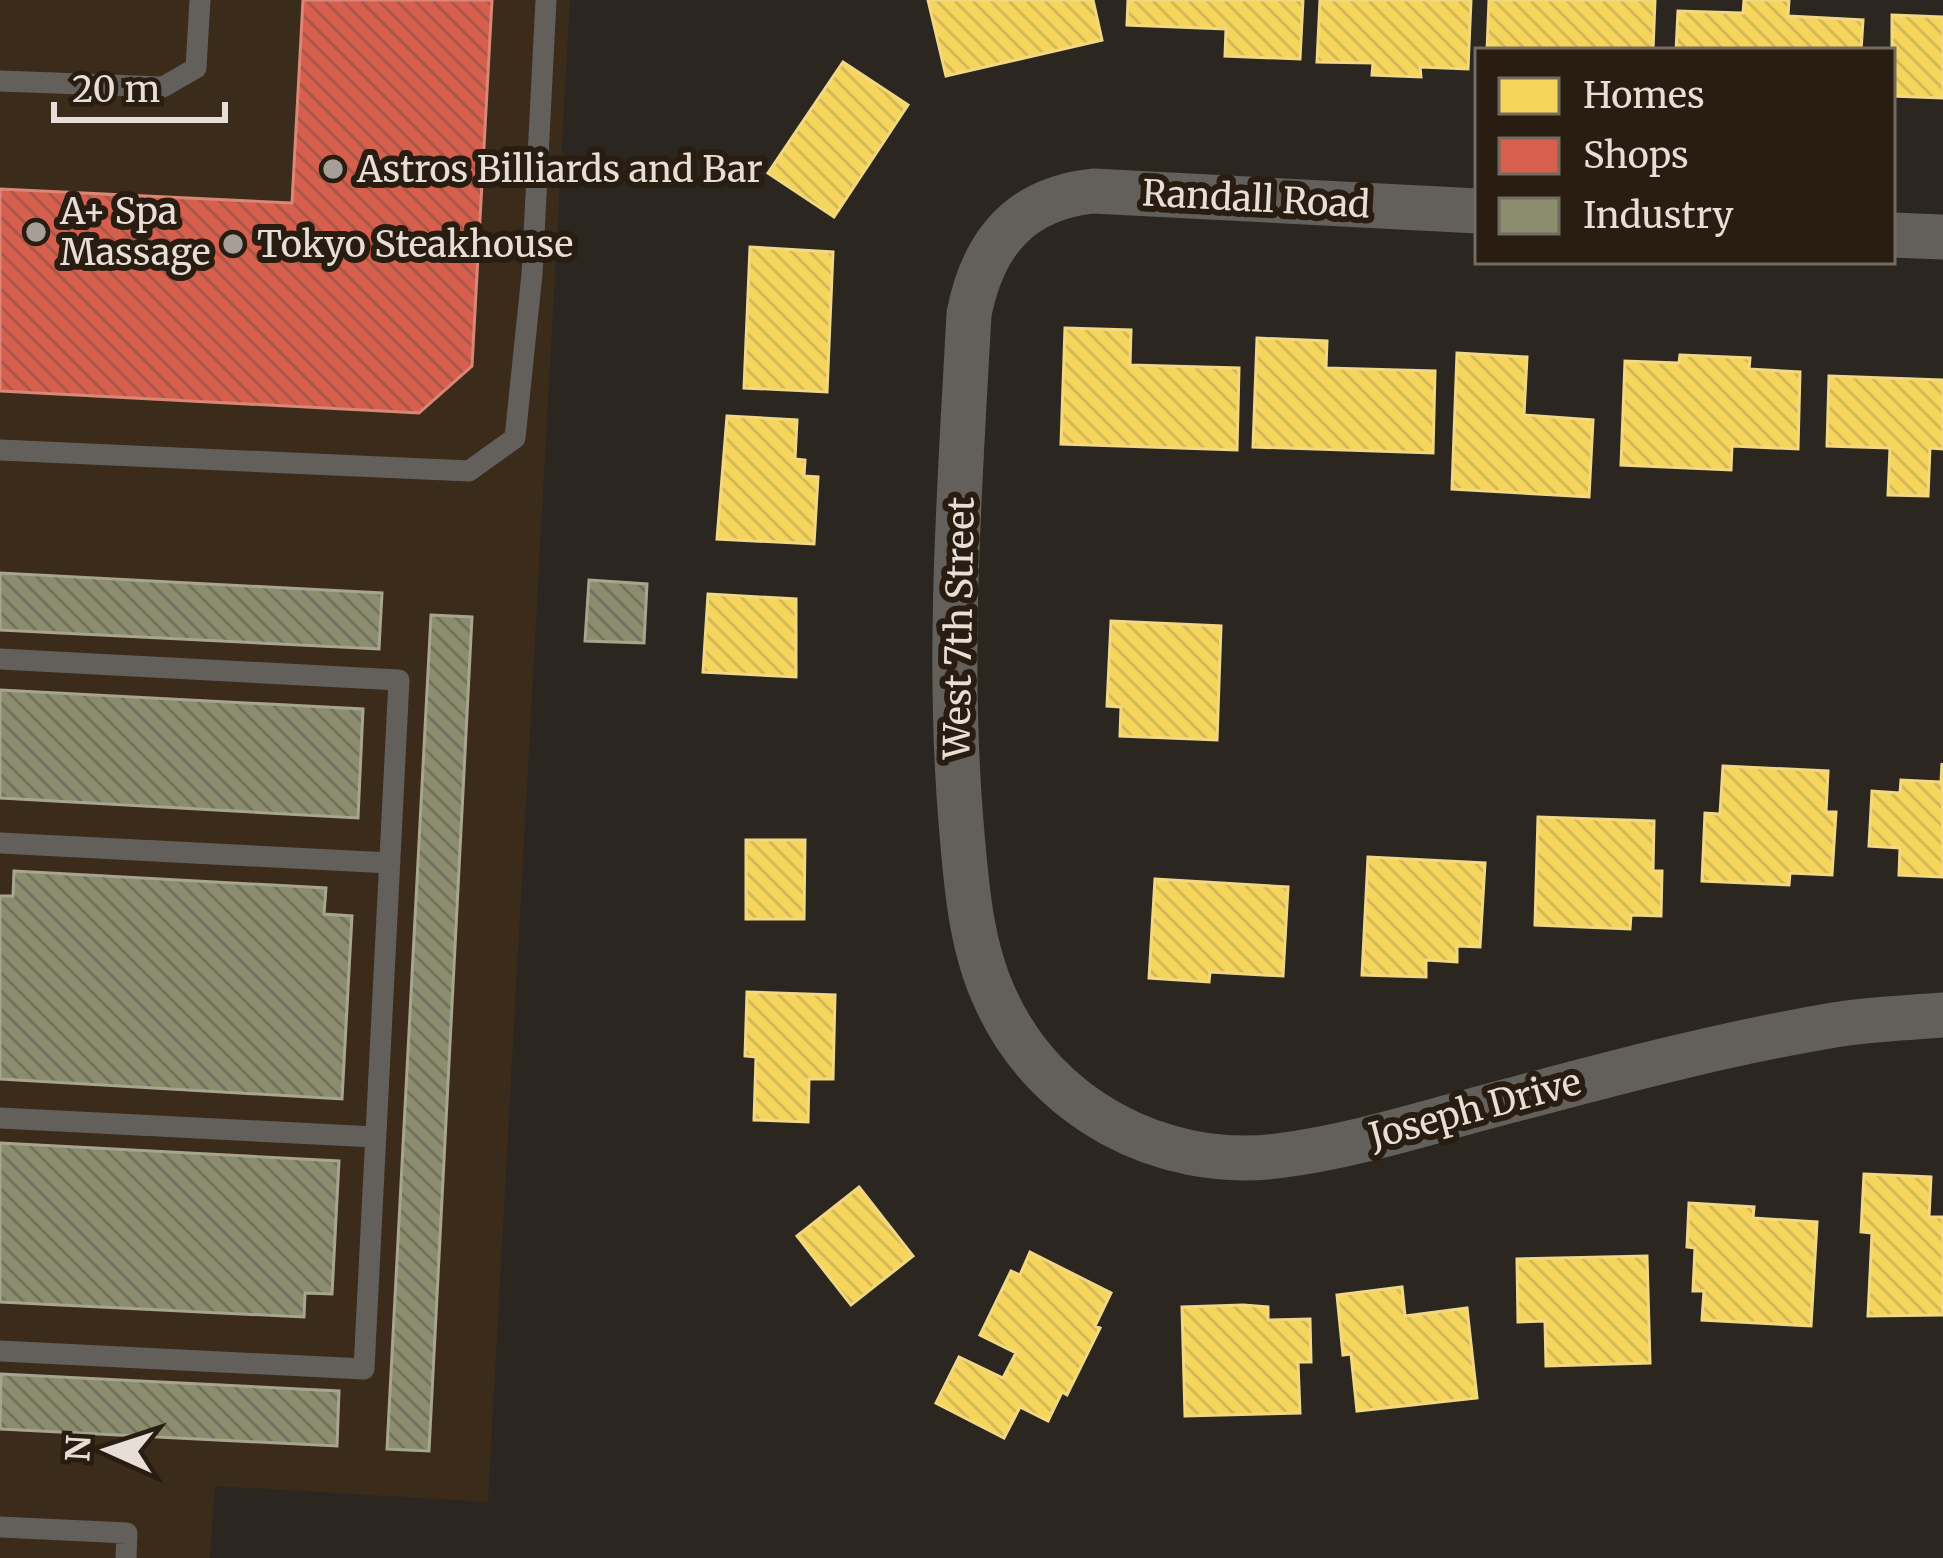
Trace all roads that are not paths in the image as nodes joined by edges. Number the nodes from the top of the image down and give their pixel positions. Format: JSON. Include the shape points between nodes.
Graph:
{"nodes":[{"id":1,"x":200,"y":0,"type":"edge"},
{"id":2,"x":546,"y":0,"type":"edge"},
{"id":3,"x":0,"y":81,"type":"edge"},
{"id":4,"x":1037,"y":206,"type":"joint"},
{"id":5,"x":1475,"y":211,"type":"edge"},
{"id":6,"x":1895,"y":235,"type":"edge"},
{"id":7,"x":1943,"y":237,"type":"edge"},
{"id":8,"x":0,"y":450,"type":"edge"},
{"id":9,"x":0,"y":659,"type":"edge"},
{"id":10,"x":0,"y":843,"type":"edge"},
{"id":11,"x":389,"y":863,"type":"junction"},
{"id":12,"x":1943,"y":1015,"type":"edge"},
{"id":13,"x":1033,"y":1059,"type":"joint"},
{"id":14,"x":0,"y":1118,"type":"edge"},
{"id":15,"x":375,"y":1137,"type":"junction"},
{"id":16,"x":0,"y":1351,"type":"edge"},
{"id":17,"x":0,"y":1527,"type":"edge"},
{"id":18,"x":126,"y":1558,"type":"edge"}],
"edges":[{"from":1,"to":3,"type":"lane","via":[[196,68],[163,87]]},
{"from":2,"to":8,"type":"lane","via":[[515,438],[469,471]]},
{"from":4,"to":5,"type":"street","name":"Randall Road","via":[[1064,194],[1126,191]]},
{"from":4,"to":13,"type":"street","name":"West 7th Street","via":[[998,241],[975,281],[969,314],[954,683],[974,930],[995,999]]},
{"from":6,"to":7,"type":"street"},
{"from":9,"to":11,"type":"lane","via":[[399,680]]},
{"from":10,"to":11,"type":"lane"},
{"from":11,"to":15,"type":"lane"},
{"from":12,"to":13,"type":"street","name":"Joseph Drive","via":[[1838,1025],[1682,1056],[1329,1148],[1246,1159],[1138,1138],[1084,1107]]},
{"from":14,"to":15,"type":"lane"},
{"from":15,"to":16,"type":"lane","via":[[364,1369]]},
{"from":17,"to":18,"type":"lane","via":[[127,1533]]}]}
